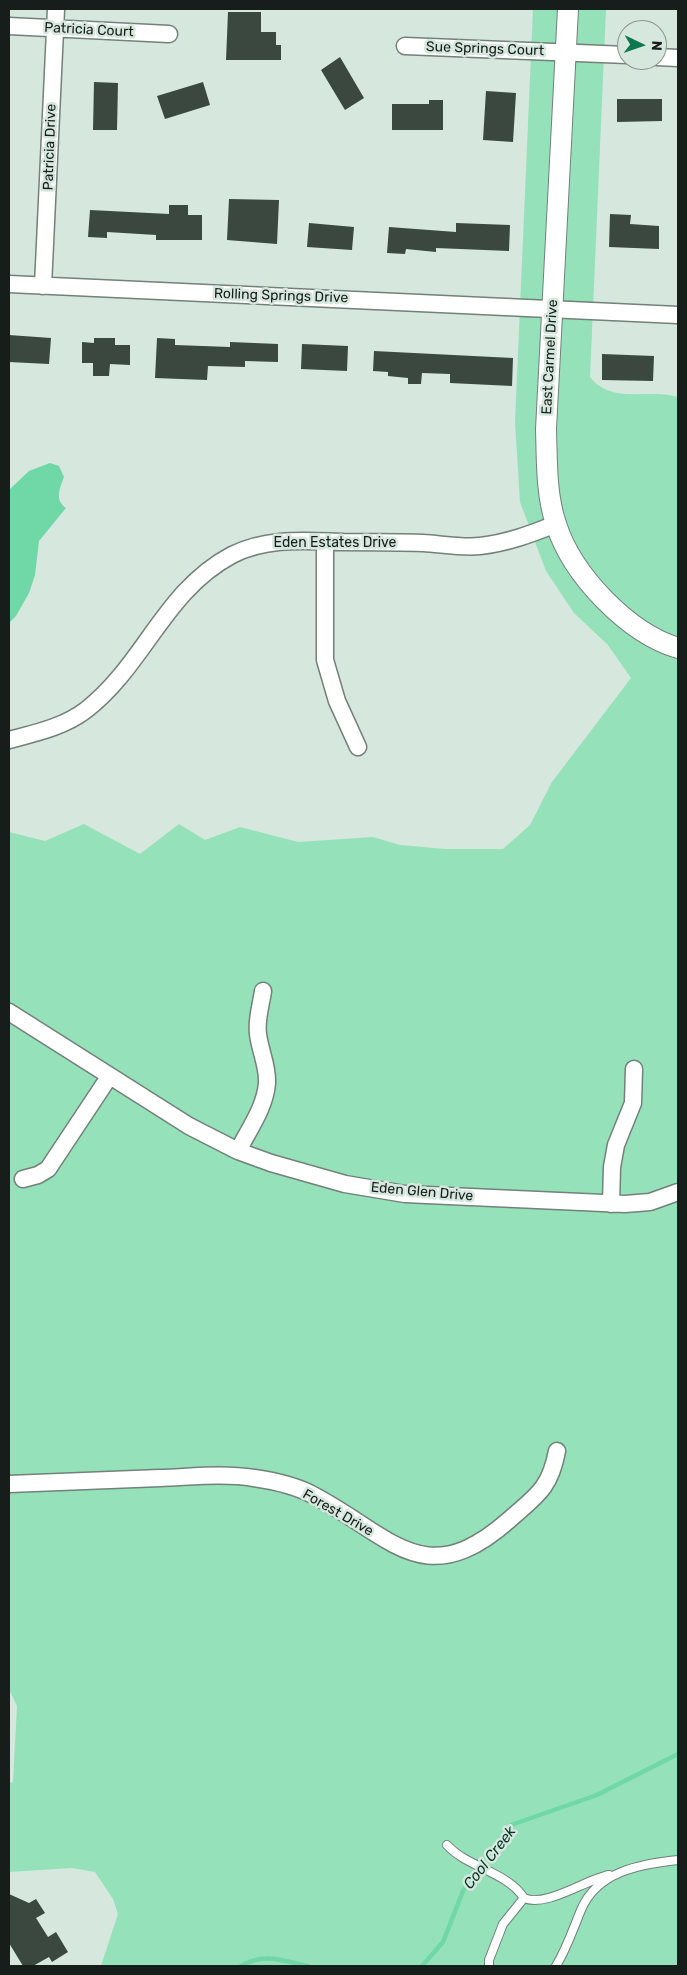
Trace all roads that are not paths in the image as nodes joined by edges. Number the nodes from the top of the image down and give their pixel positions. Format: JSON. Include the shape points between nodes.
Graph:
{"nodes":[{"id":1,"x":56,"y":9,"type":"edge"},
{"id":2,"x":568,"y":9,"type":"edge"},
{"id":3,"x":9,"y":26,"type":"edge"},
{"id":4,"x":55,"y":28,"type":"junction"},
{"id":5,"x":169,"y":34,"type":"dead end"},
{"id":6,"x":405,"y":46,"type":"dead end"},
{"id":7,"x":566,"y":52,"type":"junction"},
{"id":8,"x":617,"y":55,"type":"edge"},
{"id":9,"x":9,"y":284,"type":"edge"},
{"id":10,"x":43,"y":286,"type":"junction"},
{"id":11,"x":552,"y":309,"type":"junction"},
{"id":12,"x":678,"y":315,"type":"edge"},
{"id":13,"x":556,"y":524,"type":"junction"},
{"id":14,"x":325,"y":542,"type":"junction"},
{"id":15,"x":678,"y":648,"type":"edge"},
{"id":16,"x":9,"y":740,"type":"edge"},
{"id":17,"x":358,"y":747,"type":"dead end"},
{"id":18,"x":263,"y":991,"type":"dead end"},
{"id":19,"x":9,"y":1012,"type":"edge"},
{"id":20,"x":634,"y":1068,"type":"dead end"},
{"id":21,"x":109,"y":1077,"type":"junction"},
{"id":22,"x":238,"y":1150,"type":"junction"},
{"id":23,"x":23,"y":1179,"type":"dead end"},
{"id":24,"x":678,"y":1192,"type":"edge"},
{"id":25,"x":611,"y":1204,"type":"junction"},
{"id":26,"x":557,"y":1451,"type":"dead end"},
{"id":27,"x":9,"y":1484,"type":"edge"},
{"id":28,"x":447,"y":1845,"type":"dead end"},
{"id":29,"x":678,"y":1860,"type":"edge"},
{"id":30,"x":616,"y":1874,"type":"junction"},
{"id":31,"x":524,"y":1898,"type":"junction"},
{"id":32,"x":489,"y":1966,"type":"edge"},
{"id":33,"x":556,"y":1966,"type":"edge"}],
"edges":[{"from":1,"to":4,"type":"street","name":"Patricia Drive"},
{"from":2,"to":7,"type":"street","name":"East Carmel Drive"},
{"from":3,"to":4,"type":"street","name":"Patricia Court"},
{"from":4,"to":5,"type":"street","name":"Patricia Court"},
{"from":4,"to":10,"type":"street","name":"Patricia Drive"},
{"from":6,"to":7,"type":"street","name":"Sue Springs Court"},
{"from":7,"to":8,"type":"street","name":"Sue Springs Court"},
{"from":7,"to":11,"type":"street","name":"East Carmel Drive"},
{"from":9,"to":10,"type":"street","name":"Rolling Springs Drive"},
{"from":10,"to":11,"type":"street","name":"Rolling Springs Drive"},
{"from":11,"to":12,"type":"street","name":"Rolling Springs Drive"},
{"from":11,"to":13,"type":"street","name":"East Carmel Drive","via":[[546,430],[547,481]]},
{"from":13,"to":14,"type":"street","name":"Eden Estates Drive","via":[[514,540],[478,546]]},
{"from":13,"to":15,"type":"street","name":"East Carmel Drive","via":[[570,554],[597,593],[630,623],[664,644]]},
{"from":14,"to":16,"type":"street","name":"Eden Estates Drive","via":[[270,543],[232,555],[192,582],[170,606],[137,656],[84,711],[50,729]]},
{"from":14,"to":17,"type":"street","via":[[325,660],[337,701]]},
{"from":18,"to":22,"type":"street","via":[[258,1033],[266,1064],[266,1087],[262,1106]]},
{"from":19,"to":21,"type":"street","name":"Eden Glen Drive"},
{"from":20,"to":25,"type":"street","via":[[633,1103],[616,1145],[612,1167]]},
{"from":21,"to":22,"type":"street","name":"Eden Glen Drive","via":[[189,1126]]},
{"from":21,"to":23,"type":"street","via":[[48,1169]]},
{"from":22,"to":25,"type":"street","name":"Eden Glen Drive","via":[[346,1184],[405,1194]]},
{"from":24,"to":25,"type":"street","name":"Eden Glen Drive","via":[[650,1202]]},
{"from":26,"to":27,"type":"street","name":"Forest Drive","via":[[554,1469],[545,1488],[476,1545],[442,1555],[415,1553],[392,1545],[315,1496],[275,1480],[235,1475]]},
{"from":28,"to":31,"type":"lane","via":[[463,1859],[508,1882]]},
{"from":29,"to":30,"type":"lane","via":[[641,1865]]},
{"from":30,"to":31,"type":"lane","via":[[535,1901]]},
{"from":30,"to":33,"type":"lane","via":[[595,1889],[582,1908],[570,1941]]},
{"from":31,"to":32,"type":"lane","via":[[503,1924]]}]}
